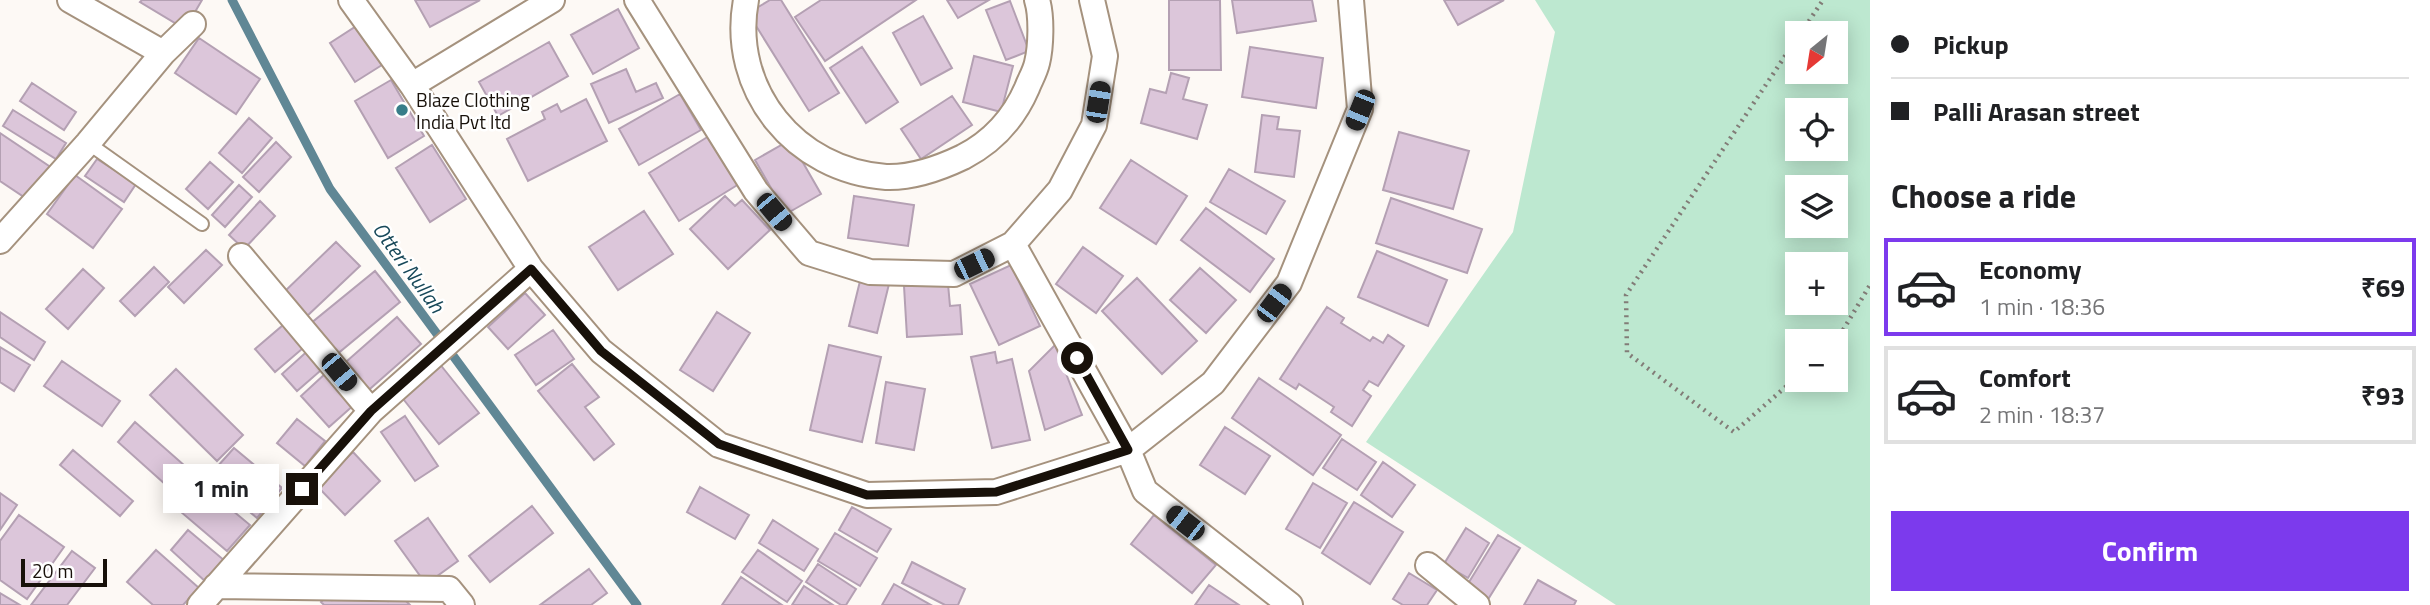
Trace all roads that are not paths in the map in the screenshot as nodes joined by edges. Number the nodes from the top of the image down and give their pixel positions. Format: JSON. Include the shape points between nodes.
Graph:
{"nodes":[{"id":1,"x":70,"y":0,"type":"edge"},
{"id":2,"x":351,"y":0,"type":"edge"},
{"id":3,"x":552,"y":0,"type":"edge"},
{"id":4,"x":636,"y":0,"type":"edge"},
{"id":5,"x":746,"y":0,"type":"edge"},
{"id":6,"x":1037,"y":0,"type":"edge"},
{"id":7,"x":1092,"y":0,"type":"edge"},
{"id":8,"x":1351,"y":0,"type":"edge"},
{"id":9,"x":193,"y":24,"type":"dead end"},
{"id":10,"x":163,"y":52,"type":"junction"},
{"id":11,"x":412,"y":85,"type":"junction"},
{"id":12,"x":88,"y":143,"type":"junction"},
{"id":13,"x":202,"y":224,"type":"dead end"},
{"id":14,"x":0,"y":240,"type":"edge"},
{"id":15,"x":1013,"y":244,"type":"junction"},
{"id":16,"x":241,"y":256,"type":"dead end"},
{"id":17,"x":531,"y":269,"type":"junction"},
{"id":18,"x":371,"y":411,"type":"junction"},
{"id":19,"x":1128,"y":450,"type":"junction"},
{"id":20,"x":1428,"y":565,"type":"dead end"},
{"id":21,"x":208,"y":596,"type":"edge"},
{"id":22,"x":1286,"y":604,"type":"edge"},
{"id":23,"x":462,"y":605,"type":"edge"},
{"id":24,"x":1477,"y":605,"type":"edge"}],
"edges":[{"from":1,"to":10,"type":"street"},
{"from":2,"to":11,"type":"street"},
{"from":3,"to":11,"type":"street"},
{"from":4,"to":15,"type":"street","via":[[756,191],[809,253],[870,272],[954,274]]},
{"from":5,"to":6,"type":"street","via":[[742,21],[747,68],[767,111],[800,145],[841,168],[888,177],[938,170],[983,146],[1017,109],[1037,63],[1041,12]]},
{"from":7,"to":15,"type":"street","via":[[1105,56],[1094,125],[1060,190]]},
{"from":8,"to":19,"type":"street","via":[[1360,110],[1289,283],[1213,383]]},
{"from":9,"to":10,"type":"street"},
{"from":10,"to":12,"type":"street"},
{"from":11,"to":17,"type":"street"},
{"from":12,"to":13,"type":"lane"},
{"from":12,"to":14,"type":"street"},
{"from":15,"to":19,"type":"street"},
{"from":16,"to":18,"type":"street"},
{"from":17,"to":18,"type":"street"},
{"from":17,"to":19,"type":"street","via":[[601,351],[719,444],[867,495],[996,492]]},
{"from":18,"to":21,"type":"street"},
{"from":19,"to":22,"type":"street","via":[[1145,491]]},
{"from":20,"to":24,"type":"street"},
{"from":21,"to":23,"type":"street","via":[[449,589]]}]}
